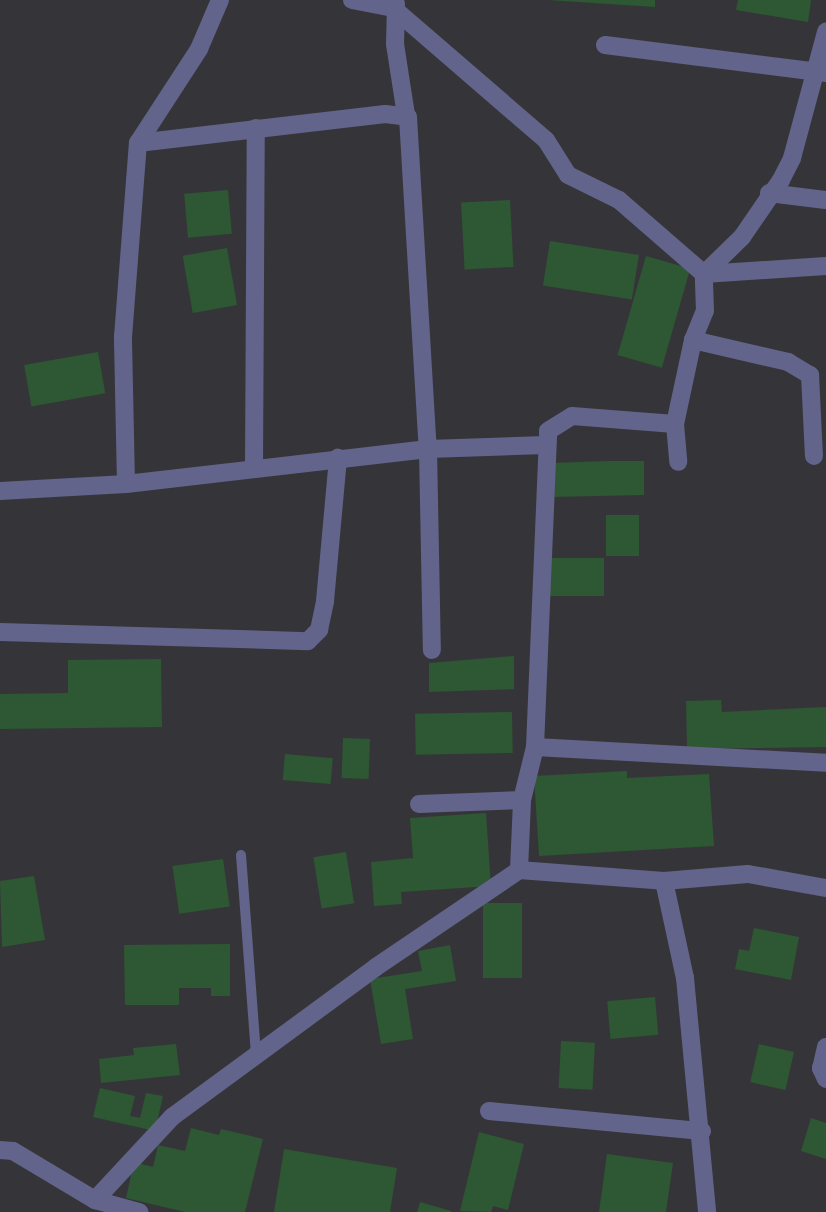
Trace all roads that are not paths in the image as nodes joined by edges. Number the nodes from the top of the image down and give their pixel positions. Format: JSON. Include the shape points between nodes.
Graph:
{"nodes":[{"id":1,"x":220,"y":0,"type":"edge"},
{"id":2,"x":352,"y":0,"type":"edge"},
{"id":3,"x":396,"y":4,"type":"edge"},
{"id":4,"x":826,"y":32,"type":"edge"},
{"id":5,"x":605,"y":45,"type":"dead end"},
{"id":6,"x":821,"y":72,"type":"edge"},
{"id":7,"x":406,"y":115,"type":"junction"},
{"id":8,"x":256,"y":128,"type":"junction"},
{"id":9,"x":138,"y":143,"type":"junction"},
{"id":10,"x":769,"y":193,"type":"junction"},
{"id":11,"x":826,"y":200,"type":"edge"},
{"id":12,"x":826,"y":266,"type":"edge"},
{"id":13,"x":704,"y":274,"type":"junction"},
{"id":14,"x":693,"y":340,"type":"junction"},
{"id":15,"x":819,"y":422,"type":"edge"},
{"id":16,"x":675,"y":424,"type":"junction"},
{"id":17,"x":545,"y":445,"type":"junction"},
{"id":18,"x":428,"y":449,"type":"junction"},
{"id":19,"x":814,"y":456,"type":"dead end"},
{"id":20,"x":338,"y":458,"type":"junction"},
{"id":21,"x":678,"y":462,"type":"dead end"},
{"id":22,"x":254,"y":468,"type":"junction"},
{"id":23,"x":126,"y":484,"type":"junction"},
{"id":24,"x":0,"y":491,"type":"edge"},
{"id":25,"x":0,"y":632,"type":"edge"},
{"id":26,"x":432,"y":650,"type":"dead end"},
{"id":27,"x":535,"y":747,"type":"junction"},
{"id":28,"x":826,"y":763,"type":"edge"},
{"id":29,"x":522,"y":800,"type":"junction"},
{"id":30,"x":419,"y":804,"type":"dead end"},
{"id":31,"x":242,"y":855,"type":"dead end"},
{"id":32,"x":519,"y":870,"type":"junction"},
{"id":33,"x":664,"y":881,"type":"junction"},
{"id":34,"x":826,"y":888,"type":"edge"},
{"id":35,"x":826,"y":1047,"type":"edge"},
{"id":36,"x":256,"y":1055,"type":"junction"},
{"id":37,"x":826,"y":1079,"type":"edge"},
{"id":38,"x":489,"y":1111,"type":"dead end"},
{"id":39,"x":702,"y":1131,"type":"junction"},
{"id":40,"x":0,"y":1150,"type":"edge"},
{"id":41,"x":95,"y":1200,"type":"junction"},
{"id":42,"x":139,"y":1212,"type":"edge"},
{"id":43,"x":707,"y":1212,"type":"edge"}],
"edges":[{"from":1,"to":9,"type":"street","via":[[199,49]]},
{"from":2,"to":3,"type":"street"},
{"from":3,"to":7,"type":"street"},
{"from":3,"to":13,"type":"street","via":[[546,140],[568,175],[619,200]]},
{"from":4,"to":6,"type":"street"},
{"from":5,"to":6,"type":"street"},
{"from":6,"to":10,"type":"street","via":[[792,158]]},
{"from":7,"to":8,"type":"street"},
{"from":7,"to":18,"type":"street","via":[[411,123]]},
{"from":8,"to":9,"type":"street"},
{"from":8,"to":22,"type":"street"},
{"from":9,"to":23,"type":"street","via":[[123,337]]},
{"from":10,"to":11,"type":"street"},
{"from":10,"to":13,"type":"street","via":[[742,237]]},
{"from":12,"to":13,"type":"street"},
{"from":13,"to":14,"type":"street","via":[[705,310]]},
{"from":14,"to":15,"type":"street","via":[[801,367],[810,375]]},
{"from":14,"to":16,"type":"street"},
{"from":15,"to":19,"type":"street"},
{"from":16,"to":17,"type":"street","via":[[572,416],[548,431]]},
{"from":16,"to":21,"type":"street"},
{"from":17,"to":18,"type":"street"},
{"from":17,"to":27,"type":"street"},
{"from":18,"to":20,"type":"street"},
{"from":18,"to":26,"type":"street"},
{"from":20,"to":22,"type":"street"},
{"from":20,"to":25,"type":"street","via":[[325,601],[318,630],[308,641]]},
{"from":22,"to":23,"type":"street"},
{"from":23,"to":24,"type":"street"},
{"from":27,"to":28,"type":"street"},
{"from":27,"to":29,"type":"street"},
{"from":29,"to":30,"type":"street"},
{"from":29,"to":32,"type":"street"},
{"from":31,"to":36,"type":"lane"},
{"from":32,"to":33,"type":"street"},
{"from":32,"to":36,"type":"street"},
{"from":33,"to":34,"type":"street","via":[[748,874]]},
{"from":33,"to":39,"type":"street","via":[[685,978]]},
{"from":35,"to":37,"type":"street","via":[[821,1068]]},
{"from":36,"to":41,"type":"street","via":[[172,1117]]},
{"from":38,"to":39,"type":"street"},
{"from":39,"to":43,"type":"street"},
{"from":40,"to":41,"type":"street","via":[[13,1151]]},
{"from":41,"to":42,"type":"street"}]}
